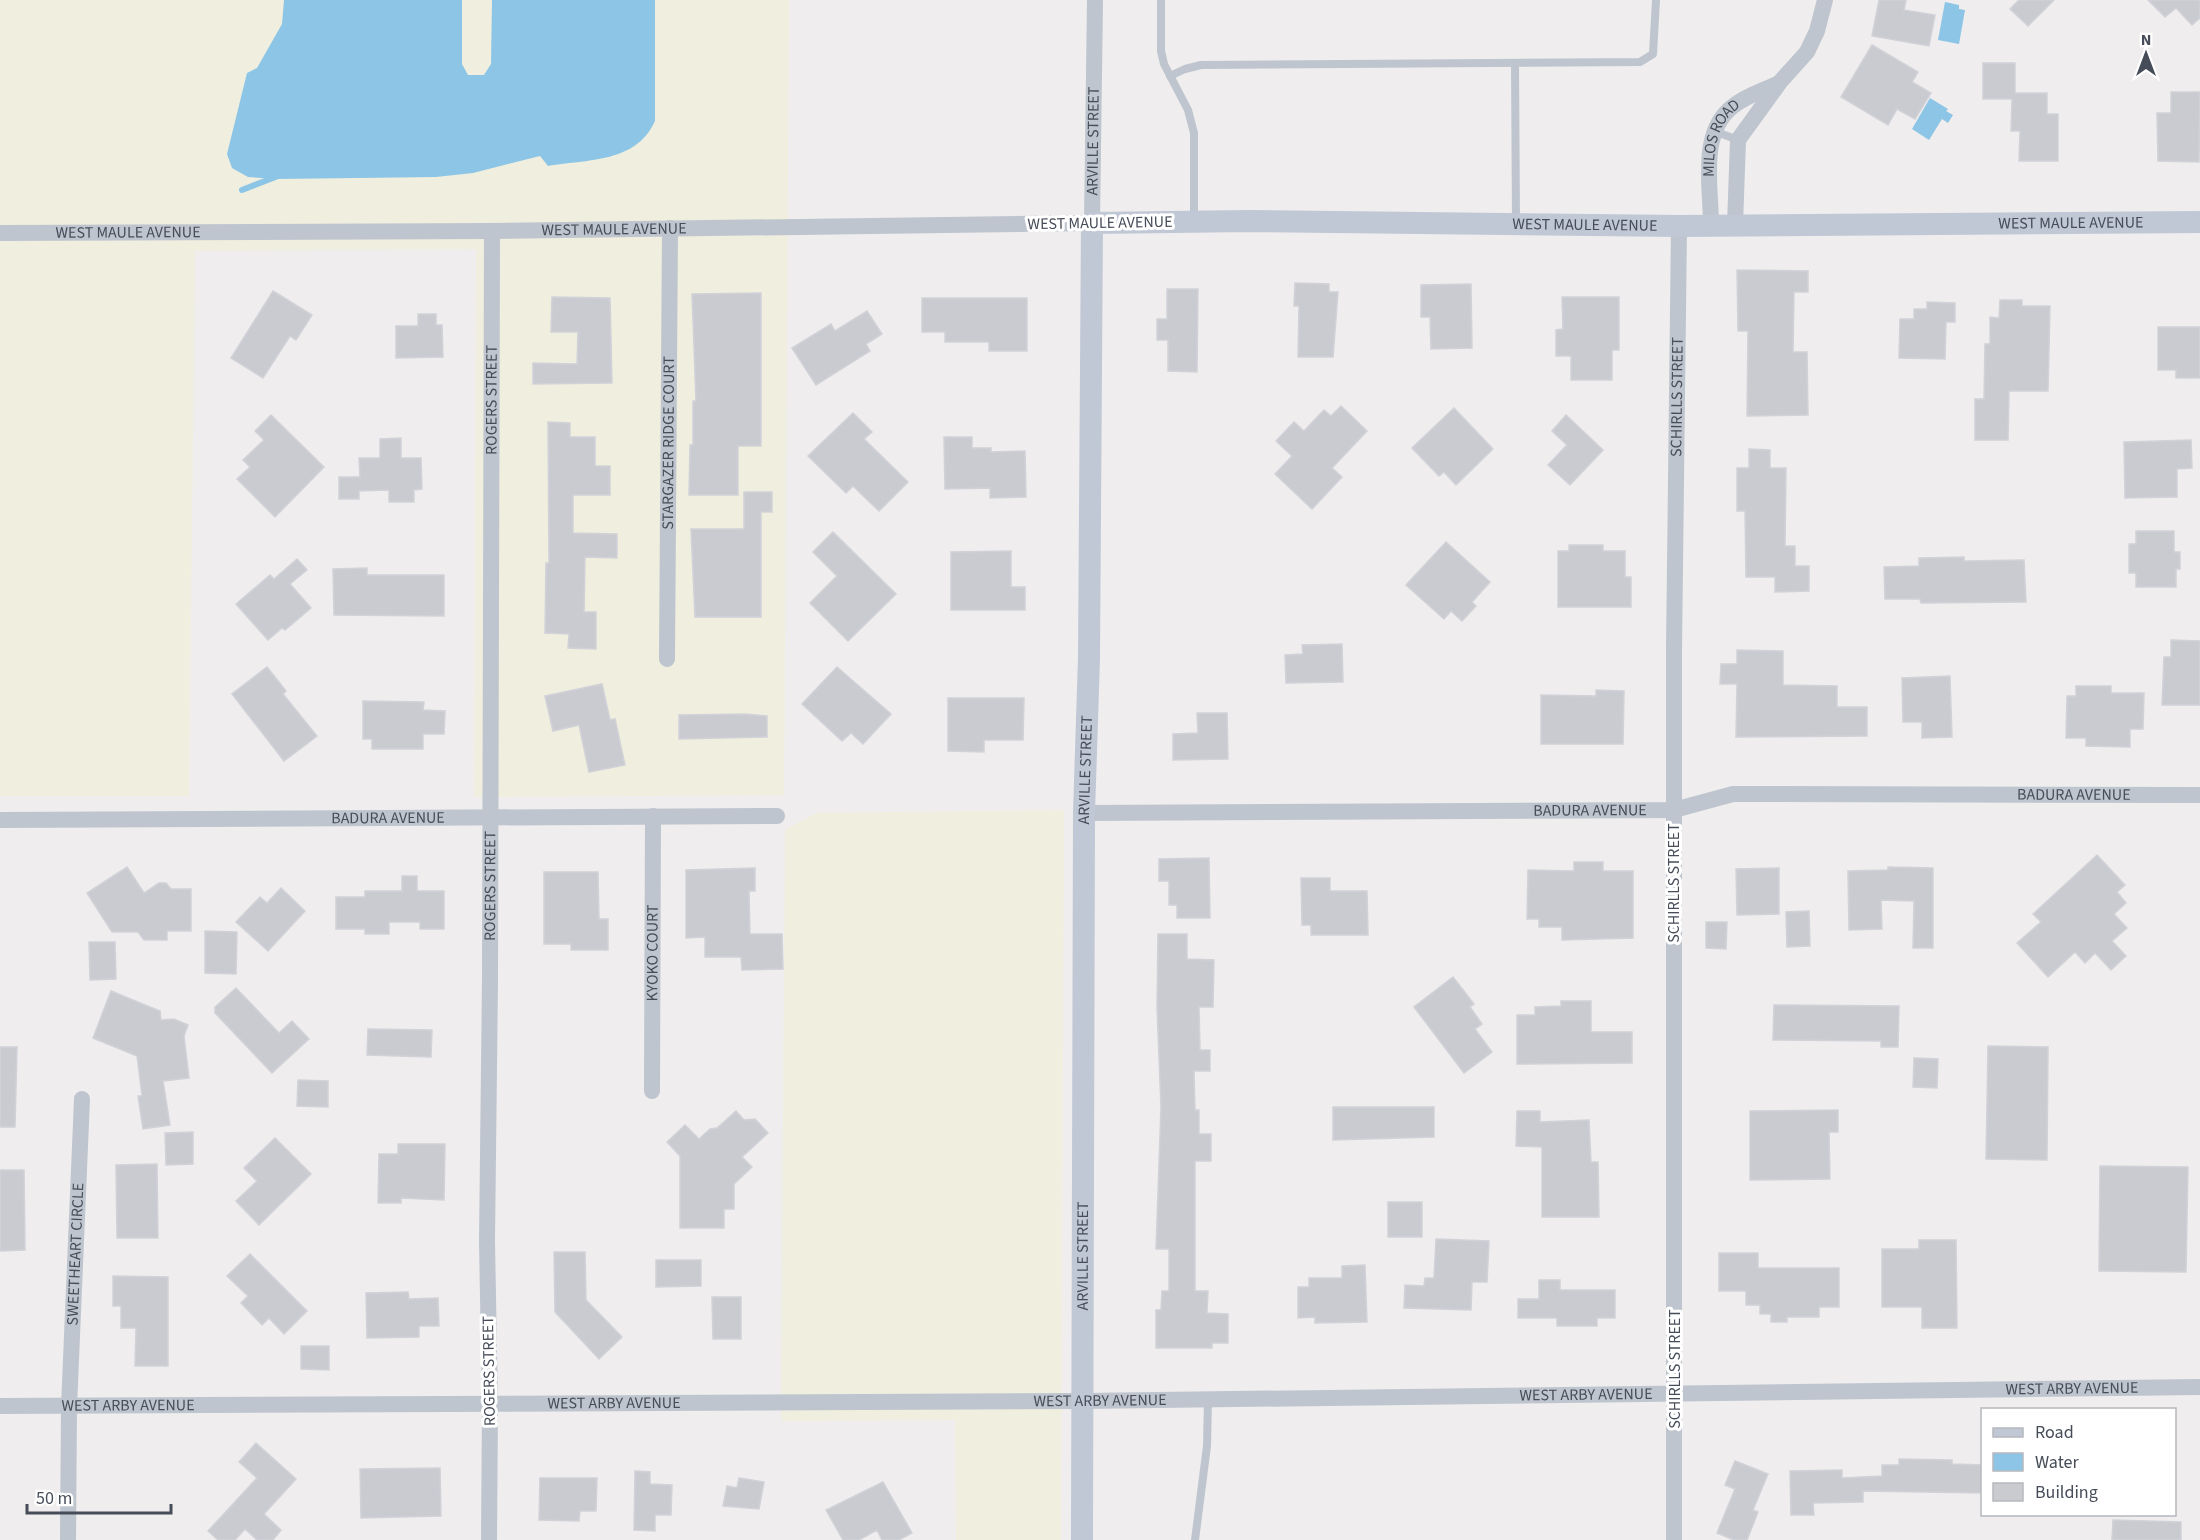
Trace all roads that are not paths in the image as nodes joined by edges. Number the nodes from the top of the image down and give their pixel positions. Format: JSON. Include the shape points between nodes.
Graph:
{"nodes":[{"id":1,"x":1095,"y":0,"type":"edge"},
{"id":2,"x":1161,"y":0,"type":"edge"},
{"id":3,"x":1656,"y":0,"type":"edge"},
{"id":4,"x":1825,"y":0,"type":"edge"},
{"id":5,"x":1515,"y":64,"type":"junction"},
{"id":6,"x":1170,"y":76,"type":"junction"},
{"id":7,"x":1780,"y":82,"type":"junction"},
{"id":8,"x":1714,"y":131,"type":"junction"},
{"id":9,"x":1738,"y":140,"type":"junction"},
{"id":10,"x":1194,"y":222,"type":"junction"},
{"id":11,"x":2200,"y":222,"type":"edge"},
{"id":12,"x":1092,"y":223,"type":"junction"},
{"id":13,"x":1516,"y":224,"type":"junction"},
{"id":14,"x":1711,"y":225,"type":"junction"},
{"id":15,"x":1735,"y":225,"type":"junction"},
{"id":16,"x":1679,"y":226,"type":"junction"},
{"id":17,"x":670,"y":228,"type":"junction"},
{"id":18,"x":492,"y":231,"type":"junction"},
{"id":19,"x":0,"y":233,"type":"edge"},
{"id":20,"x":667,"y":659,"type":"dead end"},
{"id":21,"x":2200,"y":795,"type":"edge"},
{"id":22,"x":1674,"y":810,"type":"junction"},
{"id":23,"x":1084,"y":813,"type":"junction"},
{"id":24,"x":653,"y":816,"type":"junction"},
{"id":25,"x":777,"y":816,"type":"dead end"},
{"id":26,"x":491,"y":818,"type":"junction"},
{"id":27,"x":0,"y":820,"type":"edge"},
{"id":28,"x":652,"y":1091,"type":"dead end"},
{"id":29,"x":82,"y":1099,"type":"dead end"},
{"id":30,"x":2200,"y":1387,"type":"edge"},
{"id":31,"x":1675,"y":1394,"type":"junction"},
{"id":32,"x":1208,"y":1399,"type":"junction"},
{"id":33,"x":1081,"y":1401,"type":"junction"},
{"id":34,"x":490,"y":1405,"type":"junction"},
{"id":35,"x":0,"y":1406,"type":"edge"},
{"id":36,"x":69,"y":1407,"type":"junction"},
{"id":37,"x":68,"y":1540,"type":"edge"},
{"id":38,"x":489,"y":1540,"type":"edge"},
{"id":39,"x":1082,"y":1540,"type":"edge"},
{"id":40,"x":1195,"y":1540,"type":"edge"},
{"id":41,"x":1674,"y":1540,"type":"edge"}],
"edges":[{"from":1,"to":12,"type":"street","name":"ARVILLE STREET"},
{"from":2,"to":6,"type":"lane","via":[[1161,51]]},
{"from":3,"to":5,"type":"lane","via":[[1653,54],[1645,61]]},
{"from":4,"to":7,"type":"street","name":"MILOS ROAD","via":[[1813,41]]},
{"from":5,"to":6,"type":"lane","via":[[1201,66]]},
{"from":5,"to":13,"type":"lane"},
{"from":6,"to":10,"type":"lane","via":[[1188,110],[1194,133]]},
{"from":7,"to":8,"type":"street","name":"MILOS ROAD","via":[[1738,102]]},
{"from":7,"to":9,"type":"street","name":"MILOS ROAD"},
{"from":8,"to":9,"type":"lane"},
{"from":8,"to":14,"type":"street","name":"MILOS ROAD"},
{"from":9,"to":15,"type":"street","name":"MILOS ROAD"},
{"from":10,"to":12,"type":"street","name":"WEST MAULE AVENUE"},
{"from":10,"to":13,"type":"street","name":"WEST MAULE AVENUE"},
{"from":11,"to":15,"type":"street","name":"WEST MAULE AVENUE"},
{"from":12,"to":17,"type":"street","name":"WEST MAULE AVENUE"},
{"from":12,"to":23,"type":"street","name":"ARVILLE STREET"},
{"from":13,"to":16,"type":"street","name":"WEST MAULE AVENUE"},
{"from":14,"to":15,"type":"street","name":"WEST MAULE AVENUE"},
{"from":14,"to":16,"type":"street","name":"WEST MAULE AVENUE"},
{"from":16,"to":22,"type":"street","name":"SCHIRLLS STREET"},
{"from":17,"to":18,"type":"street","name":"WEST MAULE AVENUE"},
{"from":17,"to":20,"type":"street","name":"STARGAZER RIDGE COURT"},
{"from":18,"to":19,"type":"street","name":"WEST MAULE AVENUE"},
{"from":18,"to":26,"type":"street","name":"ROGERS STREET"},
{"from":21,"to":22,"type":"street","name":"BADURA AVENUE","via":[[1733,794]]},
{"from":22,"to":23,"type":"street","name":"BADURA AVENUE"},
{"from":22,"to":31,"type":"street","name":"SCHIRLLS STREET"},
{"from":23,"to":33,"type":"street","name":"ARVILLE STREET"},
{"from":24,"to":25,"type":"street","name":"BADURA AVENUE"},
{"from":24,"to":26,"type":"street","name":"BADURA AVENUE"},
{"from":24,"to":28,"type":"street","name":"KYOKO COURT"},
{"from":26,"to":27,"type":"street","name":"BADURA AVENUE"},
{"from":26,"to":34,"type":"street","name":"ROGERS STREET","via":[[487,1242]]},
{"from":29,"to":36,"type":"street","name":"SWEETHEART CIRCLE"},
{"from":30,"to":31,"type":"street","name":"WEST ARBY AVENUE"},
{"from":31,"to":32,"type":"street","name":"WEST ARBY AVENUE"},
{"from":31,"to":41,"type":"street","name":"SCHIRLLS STREET"},
{"from":32,"to":33,"type":"street","name":"WEST ARBY AVENUE"},
{"from":32,"to":40,"type":"lane","via":[[1207,1446]]},
{"from":33,"to":34,"type":"street","name":"WEST ARBY AVENUE"},
{"from":33,"to":39,"type":"street","name":"ARVILLE STREET"},
{"from":34,"to":36,"type":"street","name":"WEST ARBY AVENUE"},
{"from":34,"to":38,"type":"street","name":"ROGERS STREET"},
{"from":35,"to":36,"type":"street","name":"WEST ARBY AVENUE"},
{"from":36,"to":37,"type":"street","name":"SWEETHEART CIRCLE"}]}
